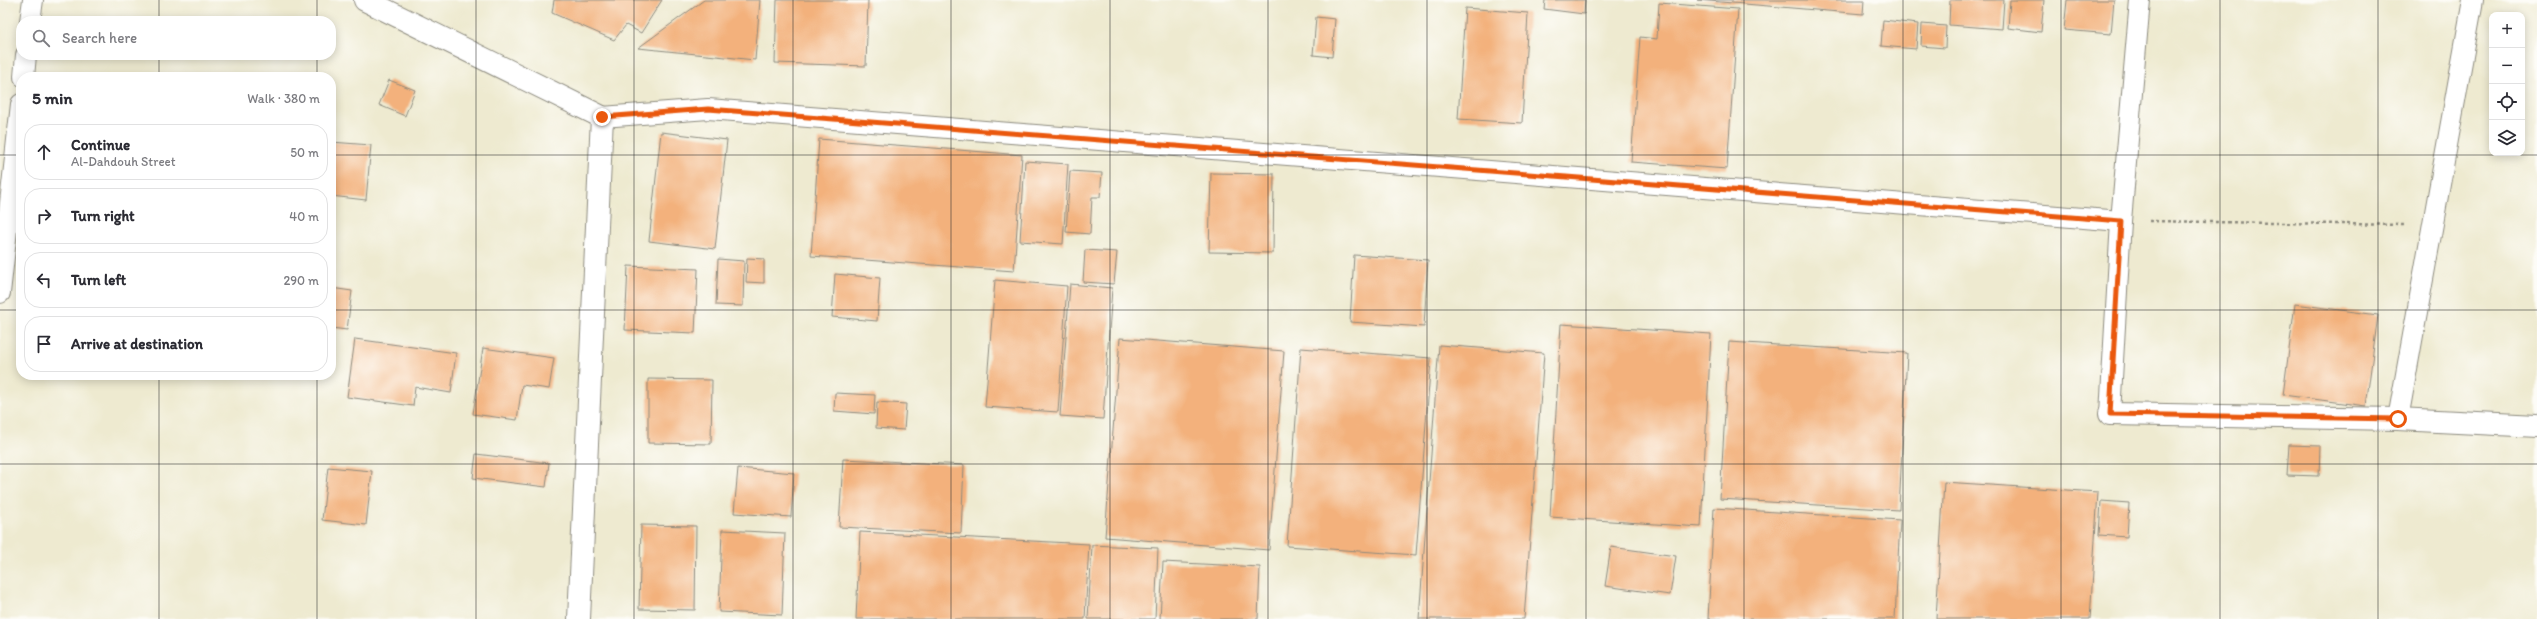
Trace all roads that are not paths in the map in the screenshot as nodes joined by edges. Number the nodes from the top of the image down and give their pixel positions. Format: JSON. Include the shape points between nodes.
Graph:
{"nodes":[{"id":1,"x":33,"y":0,"type":"edge"},
{"id":2,"x":365,"y":0,"type":"edge"},
{"id":3,"x":2140,"y":0,"type":"edge"},
{"id":4,"x":2473,"y":0,"type":"edge"},
{"id":5,"x":31,"y":16,"type":"edge"},
{"id":6,"x":26,"y":60,"type":"edge"},
{"id":7,"x":24,"y":72,"type":"edge"},
{"id":8,"x":602,"y":117,"type":"junction"},
{"id":9,"x":16,"y":149,"type":"edge"},
{"id":10,"x":2121,"y":221,"type":"junction"},
{"id":11,"x":0,"y":293,"type":"edge"},
{"id":12,"x":2110,"y":414,"type":"joint"},
{"id":13,"x":2398,"y":419,"type":"junction"},
{"id":14,"x":2537,"y":426,"type":"edge"},
{"id":15,"x":579,"y":619,"type":"edge"}],
"edges":[{"from":1,"to":5,"type":"lane"},
{"from":2,"to":8,"type":"street"},
{"from":3,"to":10,"type":"lane"},
{"from":4,"to":13,"type":"lane"},
{"from":6,"to":7,"type":"lane"},
{"from":8,"to":10,"type":"lane","via":[[708,109]]},
{"from":8,"to":15,"type":"street"},
{"from":9,"to":11,"type":"lane"},
{"from":10,"to":12,"type":"lane"},
{"from":12,"to":13,"type":"street"},
{"from":13,"to":14,"type":"street"}]}
